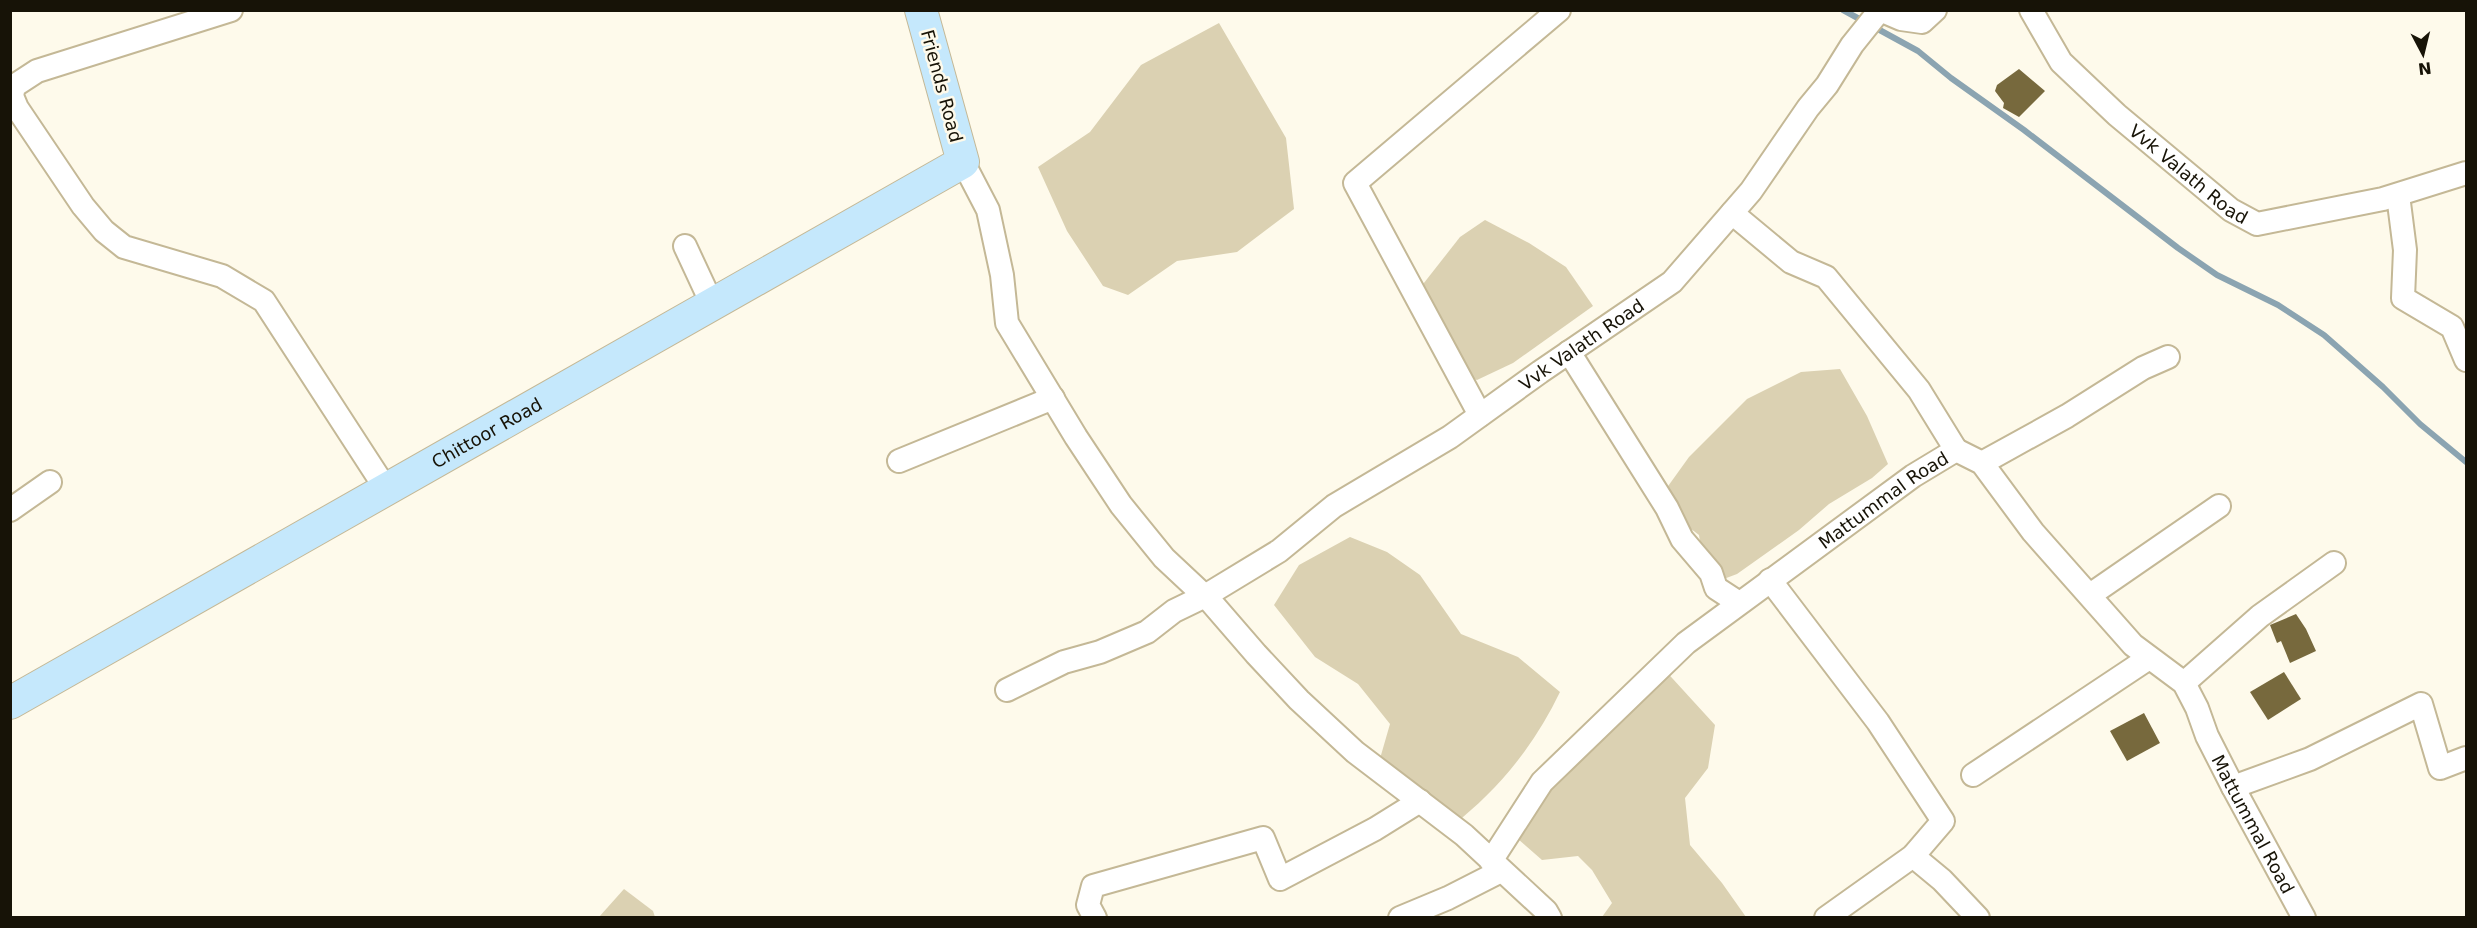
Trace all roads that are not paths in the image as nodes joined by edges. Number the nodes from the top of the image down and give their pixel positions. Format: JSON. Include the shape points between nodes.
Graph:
{"nodes":[{"id":1,"x":231,"y":10,"type":"edge"},
{"id":2,"x":921,"y":10,"type":"edge"},
{"id":3,"x":1559,"y":10,"type":"edge"},
{"id":4,"x":1880,"y":10,"type":"edge"},
{"id":5,"x":1935,"y":10,"type":"edge"},
{"id":6,"x":2031,"y":10,"type":"edge"},
{"id":7,"x":963,"y":162,"type":"junction"},
{"id":8,"x":2466,"y":173,"type":"edge"},
{"id":9,"x":2398,"y":195,"type":"junction"},
{"id":10,"x":1732,"y":213,"type":"junction"},
{"id":11,"x":686,"y":246,"type":"dead end"},
{"id":12,"x":712,"y":304,"type":"junction"},
{"id":13,"x":1569,"y":352,"type":"junction"},
{"id":14,"x":2168,"y":357,"type":"dead end"},
{"id":15,"x":2466,"y":360,"type":"edge"},
{"id":16,"x":1053,"y":398,"type":"junction"},
{"id":17,"x":1480,"y":416,"type":"junction"},
{"id":18,"x":1956,"y":450,"type":"junction"},
{"id":19,"x":899,"y":461,"type":"dead end"},
{"id":20,"x":1982,"y":464,"type":"junction"},
{"id":21,"x":50,"y":482,"type":"dead end"},
{"id":22,"x":386,"y":489,"type":"junction"},
{"id":23,"x":2219,"y":506,"type":"dead end"},
{"id":24,"x":10,"y":510,"type":"edge"},
{"id":25,"x":2334,"y":563,"type":"dead end"},
{"id":26,"x":1770,"y":580,"type":"junction"},
{"id":27,"x":2090,"y":595,"type":"junction"},
{"id":28,"x":1205,"y":596,"type":"junction"},
{"id":29,"x":1739,"y":603,"type":"junction"},
{"id":30,"x":2149,"y":658,"type":"junction"},
{"id":31,"x":2184,"y":683,"type":"junction"},
{"id":32,"x":1007,"y":690,"type":"dead end"},
{"id":33,"x":10,"y":703,"type":"edge"},
{"id":34,"x":2466,"y":758,"type":"edge"},
{"id":35,"x":1973,"y":775,"type":"dead end"},
{"id":36,"x":2233,"y":787,"type":"junction"},
{"id":37,"x":1420,"y":801,"type":"junction"},
{"id":38,"x":1913,"y":856,"type":"junction"},
{"id":39,"x":1496,"y":866,"type":"junction"},
{"id":40,"x":1095,"y":918,"type":"edge"},
{"id":41,"x":1400,"y":918,"type":"edge"},
{"id":42,"x":1550,"y":918,"type":"edge"},
{"id":43,"x":1826,"y":918,"type":"edge"},
{"id":44,"x":1978,"y":918,"type":"edge"},
{"id":45,"x":2304,"y":918,"type":"edge"}],
"edges":[{"from":1,"to":22,"type":"street","via":[[37,72],[14,86],[12,96],[47,156],[104,231],[124,247],[222,276],[264,301]]},
{"from":2,"to":7,"type":"main road","name":"Friends Road"},
{"from":3,"to":17,"type":"street","via":[[1355,183]]},
{"from":4,"to":5,"type":"street","name":"Vvk Valath Road","via":[[1901,20],[1922,22]]},
{"from":4,"to":10,"type":"street","name":"Vvk Valath Road"},
{"from":6,"to":9,"type":"street","name":"Vvk Valath Road","via":[[2061,62],[2117,115],[2231,210],[2257,224]]},
{"from":7,"to":12,"type":"main road","name":"Chittoor Road"},
{"from":7,"to":16,"type":"street","via":[[988,210],[1002,274],[1007,323]]},
{"from":8,"to":9,"type":"street","name":"Vvk Valath Road"},
{"from":9,"to":15,"type":"street","via":[[2405,250],[2403,298],[2452,327]]},
{"from":10,"to":13,"type":"street","name":"Vvk Valath Road","via":[[1672,282]]},
{"from":10,"to":18,"type":"street","via":[[1791,262],[1826,277],[1920,390]]},
{"from":11,"to":12,"type":"street"},
{"from":12,"to":22,"type":"main road","name":"Chittoor Road"},
{"from":13,"to":17,"type":"street","name":"Vvk Valath Road"},
{"from":13,"to":29,"type":"street","via":[[1667,508],[1682,539],[1711,573],[1716,588]]},
{"from":14,"to":20,"type":"street"},
{"from":16,"to":19,"type":"street"},
{"from":16,"to":28,"type":"street","via":[[1121,505],[1164,558]]},
{"from":17,"to":28,"type":"street","name":"Vvk Valath Road","via":[[1334,506],[1280,551]]},
{"from":18,"to":20,"type":"street","name":"Mattummal Road"},
{"from":18,"to":26,"type":"street","name":"Mattummal Road","via":[[1912,476]]},
{"from":20,"to":27,"type":"street","name":"Mattummal Road","via":[[2033,532]]},
{"from":21,"to":24,"type":"street"},
{"from":22,"to":33,"type":"main road","name":"Chittoor Road"},
{"from":23,"to":27,"type":"street"},
{"from":25,"to":31,"type":"street","via":[[2260,616]]},
{"from":26,"to":29,"type":"street","name":"Mattummal Road"},
{"from":26,"to":38,"type":"street","via":[[1878,722],[1943,821]]},
{"from":27,"to":30,"type":"street","name":"Mattummal Road"},
{"from":28,"to":32,"type":"street","name":"Vvk Valath Road","via":[[1174,611],[1147,632],[1064,662]]},
{"from":28,"to":37,"type":"street","via":[[1299,700],[1355,752]]},
{"from":29,"to":39,"type":"street","name":"Mattummal Road","via":[[1686,643],[1542,782]]},
{"from":30,"to":31,"type":"street","name":"Mattummal Road"},
{"from":30,"to":35,"type":"street"},
{"from":31,"to":36,"type":"street","name":"Mattummal Road"},
{"from":34,"to":36,"type":"street","via":[[2440,768],[2421,704],[2310,759]]},
{"from":36,"to":45,"type":"street","name":"Mattummal Road"},
{"from":37,"to":39,"type":"street"},
{"from":37,"to":40,"type":"street","via":[[1280,879],[1263,838],[1093,886],[1088,905]]},
{"from":38,"to":43,"type":"street"},
{"from":38,"to":44,"type":"street"},
{"from":39,"to":41,"type":"street","via":[[1448,898]]},
{"from":39,"to":42,"type":"street"}]}
